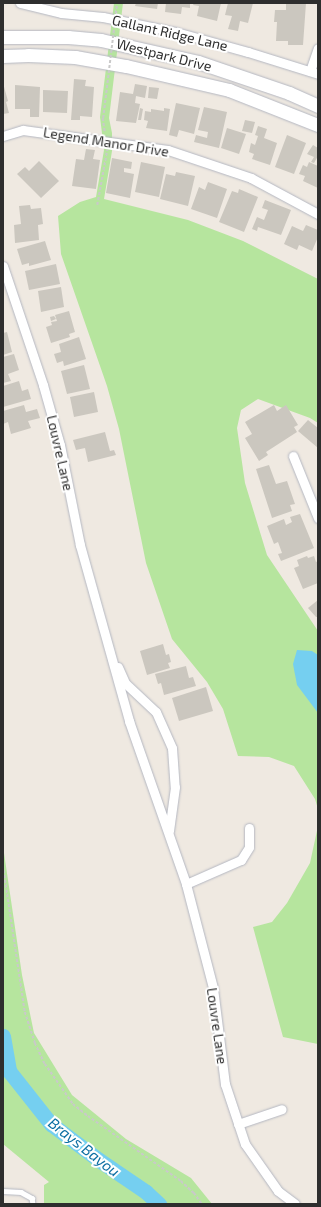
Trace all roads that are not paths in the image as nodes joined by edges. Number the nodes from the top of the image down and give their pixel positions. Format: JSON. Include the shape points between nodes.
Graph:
{"nodes":[{"id":1,"x":20,"y":3,"type":"edge"},
{"id":2,"x":3,"y":37,"type":"edge"},
{"id":3,"x":318,"y":48,"type":"edge"},
{"id":4,"x":3,"y":56,"type":"edge"},
{"id":5,"x":314,"y":72,"type":"edge"},
{"id":6,"x":318,"y":106,"type":"edge"},
{"id":7,"x":318,"y":125,"type":"edge"},
{"id":8,"x":3,"y":136,"type":"edge"},
{"id":9,"x":318,"y":214,"type":"edge"},
{"id":10,"x":3,"y":266,"type":"edge"},
{"id":11,"x":293,"y":456,"type":"dead end"},
{"id":12,"x":318,"y":518,"type":"edge"},
{"id":13,"x":106,"y":642,"type":"junction"},
{"id":14,"x":249,"y":828,"type":"dead end"},
{"id":15,"x":169,"y":832,"type":"junction"},
{"id":16,"x":186,"y":884,"type":"junction"},
{"id":17,"x":282,"y":1109,"type":"dead end"},
{"id":18,"x":238,"y":1124,"type":"junction"},
{"id":19,"x":3,"y":1191,"type":"edge"},
{"id":20,"x":32,"y":1204,"type":"edge"},
{"id":21,"x":295,"y":1204,"type":"edge"}],
"edges":[{"from":1,"to":5,"type":"street","name":"Gallant Ridge Lane","via":[[61,13],[102,17],[176,32]]},
{"from":2,"to":6,"type":"main road","name":"Westpark Drive","via":[[68,37],[100,40],[214,67]]},
{"from":3,"to":5,"type":"street"},
{"from":4,"to":7,"type":"main road","name":"Westpark Drive","via":[[74,57],[126,66],[228,90]]},
{"from":8,"to":9,"type":"street","name":"Legend Manor Drive","via":[[23,130],[168,150],[251,178]]},
{"from":10,"to":13,"type":"street","name":"Louvre Lane","via":[[43,385],[60,446],[80,545]]},
{"from":11,"to":12,"type":"street"},
{"from":13,"to":15,"type":"street","name":"Louvre Lane","via":[[128,720]]},
{"from":13,"to":15,"type":"street","name":"Louvre Lane","via":[[125,683],[156,712],[172,748],[175,787]]},
{"from":14,"to":16,"type":"street","via":[[249,847],[241,860]]},
{"from":15,"to":16,"type":"street","name":"Louvre Lane"},
{"from":16,"to":18,"type":"street","name":"Louvre Lane","via":[[213,988],[225,1084]]},
{"from":17,"to":18,"type":"street"},
{"from":18,"to":21,"type":"street","name":"Louvre Lane","via":[[245,1144],[278,1191]]},
{"from":19,"to":20,"type":"lane","via":[[21,1192],[32,1198]]}]}
